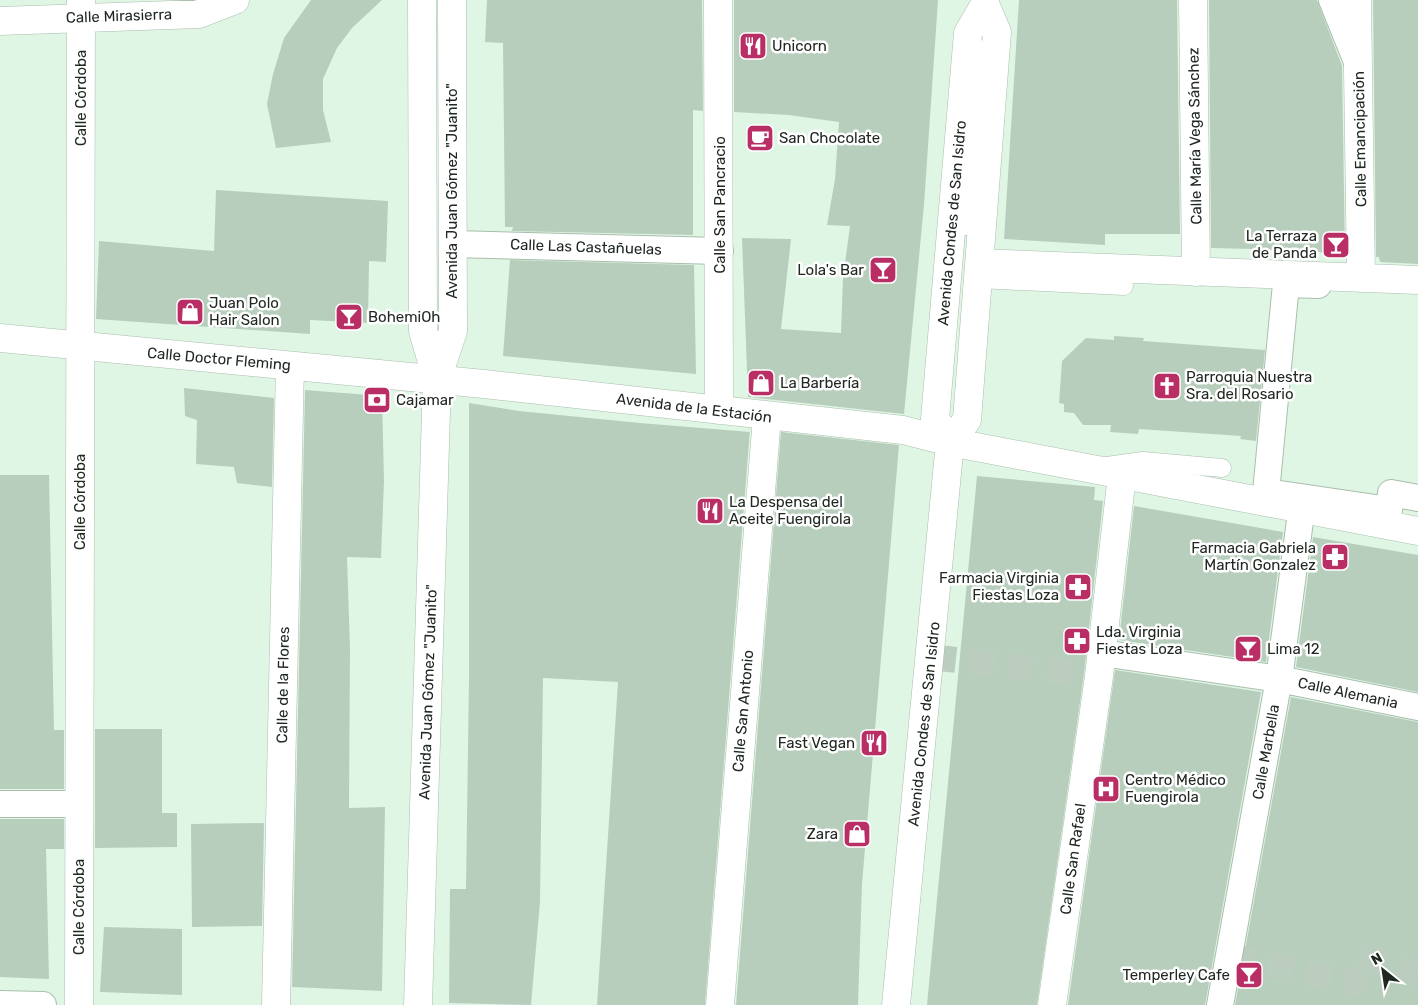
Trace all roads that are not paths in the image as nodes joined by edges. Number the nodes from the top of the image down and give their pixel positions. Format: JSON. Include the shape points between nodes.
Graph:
{"nodes":[{"id":1,"x":235,"y":0,"type":"edge"},
{"id":2,"x":422,"y":0,"type":"edge"},
{"id":3,"x":452,"y":0,"type":"edge"},
{"id":4,"x":718,"y":0,"type":"edge"},
{"id":5,"x":1193,"y":0,"type":"edge"},
{"id":6,"x":1332,"y":0,"type":"edge"},
{"id":7,"x":1358,"y":0,"type":"edge"},
{"id":8,"x":985,"y":2,"type":"edge"},
{"id":9,"x":81,"y":9,"type":"edge"},
{"id":10,"x":0,"y":21,"type":"edge"},
{"id":11,"x":968,"y":32,"type":"junction"},
{"id":12,"x":1359,"y":67,"type":"junction"},
{"id":13,"x":966,"y":226,"type":"dead end"},
{"id":14,"x":453,"y":244,"type":"junction"},
{"id":15,"x":720,"y":251,"type":"junction"},
{"id":16,"x":979,"y":271,"type":"junction"},
{"id":17,"x":1196,"y":272,"type":"junction"},
{"id":18,"x":1361,"y":278,"type":"junction"},
{"id":19,"x":1418,"y":280,"type":"edge"},
{"id":20,"x":1124,"y":286,"type":"dead end"},
{"id":21,"x":1418,"y":290,"type":"edge"},
{"id":22,"x":0,"y":338,"type":"edge"},
{"id":23,"x":80,"y":346,"type":"junction"},
{"id":24,"x":290,"y":366,"type":"junction"},
{"id":25,"x":437,"y":379,"type":"junction"},
{"id":26,"x":719,"y":410,"type":"junction"},
{"id":27,"x":767,"y":417,"type":"junction"},
{"id":28,"x":950,"y":442,"type":"junction"},
{"id":29,"x":1089,"y":468,"type":"junction"},
{"id":30,"x":1222,"y":468,"type":"dead end"},
{"id":31,"x":1122,"y":475,"type":"junction"},
{"id":32,"x":1408,"y":501,"type":"edge"},
{"id":33,"x":1302,"y":504,"type":"junction"},
{"id":34,"x":1418,"y":508,"type":"edge"},
{"id":35,"x":1418,"y":531,"type":"edge"},
{"id":36,"x":1102,"y":653,"type":"junction"},
{"id":37,"x":1279,"y":679,"type":"junction"},
{"id":38,"x":1418,"y":707,"type":"edge"},
{"id":39,"x":0,"y":804,"type":"edge"},
{"id":40,"x":79,"y":804,"type":"junction"},
{"id":41,"x":0,"y":1004,"type":"edge"},
{"id":42,"x":43,"y":1005,"type":"edge"},
{"id":43,"x":79,"y":1005,"type":"edge"},
{"id":44,"x":276,"y":1005,"type":"edge"},
{"id":45,"x":418,"y":1005,"type":"edge"},
{"id":46,"x":720,"y":1005,"type":"edge"},
{"id":47,"x":896,"y":1005,"type":"edge"},
{"id":48,"x":1052,"y":1005,"type":"edge"},
{"id":49,"x":1220,"y":1005,"type":"edge"}],
"edges":[{"from":1,"to":9,"type":"street","name":"Calle Mirasierra","via":[[199,14]]},
{"from":2,"to":25,"type":"street","name":"Avenida Juan Gómez \"Juanito\"","via":[[423,330]]},
{"from":3,"to":14,"type":"street","name":"Avenida Juan Gómez \"Juanito\""},
{"from":4,"to":15,"type":"street","name":"Calle San Pancracio"},
{"from":5,"to":17,"type":"street","name":"Calle María Vega Sánchez"},
{"from":6,"to":12,"type":"street"},
{"from":7,"to":12,"type":"street","name":"Calle Emancipación"},
{"from":8,"to":11,"type":"street","name":"Avenida Condes de San Isidro"},
{"from":8,"to":16,"type":"street","name":"Avenida Condes de San Isidro","via":[[997,32]]},
{"from":9,"to":10,"type":"street","name":"Calle Mirasierra"},
{"from":9,"to":23,"type":"street","name":"Calle Córdoba"},
{"from":11,"to":13,"type":"lane","via":[[980,57]]},
{"from":11,"to":28,"type":"street","name":"Avenida Condes de San Isidro","via":[[935,419]]},
{"from":12,"to":18,"type":"street","name":"Calle Emancipación"},
{"from":14,"to":15,"type":"street","name":"Calle Las Castañuelas"},
{"from":14,"to":25,"type":"street","name":"Avenida Juan Gómez \"Juanito\"","via":[[453,331]]},
{"from":15,"to":26,"type":"street","name":"Calle San Pancracio"},
{"from":16,"to":17,"type":"street"},
{"from":16,"to":20,"type":"lane"},
{"from":16,"to":28,"type":"street","name":"Avenida Condes de San Isidro","via":[[967,420]]},
{"from":17,"to":18,"type":"street"},
{"from":18,"to":19,"type":"street"},
{"from":21,"to":33,"type":"street","via":[[1286,284],[1266,492]]},
{"from":22,"to":23,"type":"street","name":"Calle Doctor Fleming"},
{"from":23,"to":24,"type":"street","name":"Calle Doctor Fleming"},
{"from":23,"to":40,"type":"street","name":"Calle Córdoba"},
{"from":24,"to":25,"type":"street","name":"Calle Doctor Fleming"},
{"from":24,"to":44,"type":"street","name":"Calle de la Flores"},
{"from":25,"to":26,"type":"street","name":"Avenida de la Estación"},
{"from":25,"to":45,"type":"street","name":"Avenida Juan Gómez \"Juanito\""},
{"from":26,"to":27,"type":"street","name":"Avenida de la Estación"},
{"from":27,"to":28,"type":"street","name":"Avenida de la Estación","via":[[903,430]]},
{"from":27,"to":46,"type":"street","name":"Calle San Antonio"},
{"from":28,"to":29,"type":"street","name":"Avenida de la Estación"},
{"from":28,"to":47,"type":"street","name":"Avenida Condes de San Isidro"},
{"from":29,"to":30,"type":"lane","via":[[1143,460]]},
{"from":29,"to":31,"type":"street","name":"Avenida de la Estación"},
{"from":31,"to":33,"type":"street","name":"Avenida de la Estación"},
{"from":31,"to":36,"type":"street","name":"Calle San Rafael"},
{"from":32,"to":33,"type":"street","via":[[1391,493],[1389,510]]},
{"from":32,"to":34,"type":"lane"},
{"from":33,"to":35,"type":"street","name":"Avenida de la Estación"},
{"from":33,"to":37,"type":"street","name":"Calle Marbella"},
{"from":36,"to":37,"type":"street","name":"Calle Alemania"},
{"from":36,"to":48,"type":"street","name":"Calle San Rafael"},
{"from":37,"to":38,"type":"street","name":"Calle Alemania"},
{"from":37,"to":49,"type":"street","name":"Calle Marbella"},
{"from":39,"to":40,"type":"street"},
{"from":40,"to":43,"type":"street","name":"Calle Córdoba"},
{"from":41,"to":42,"type":"street"}]}
